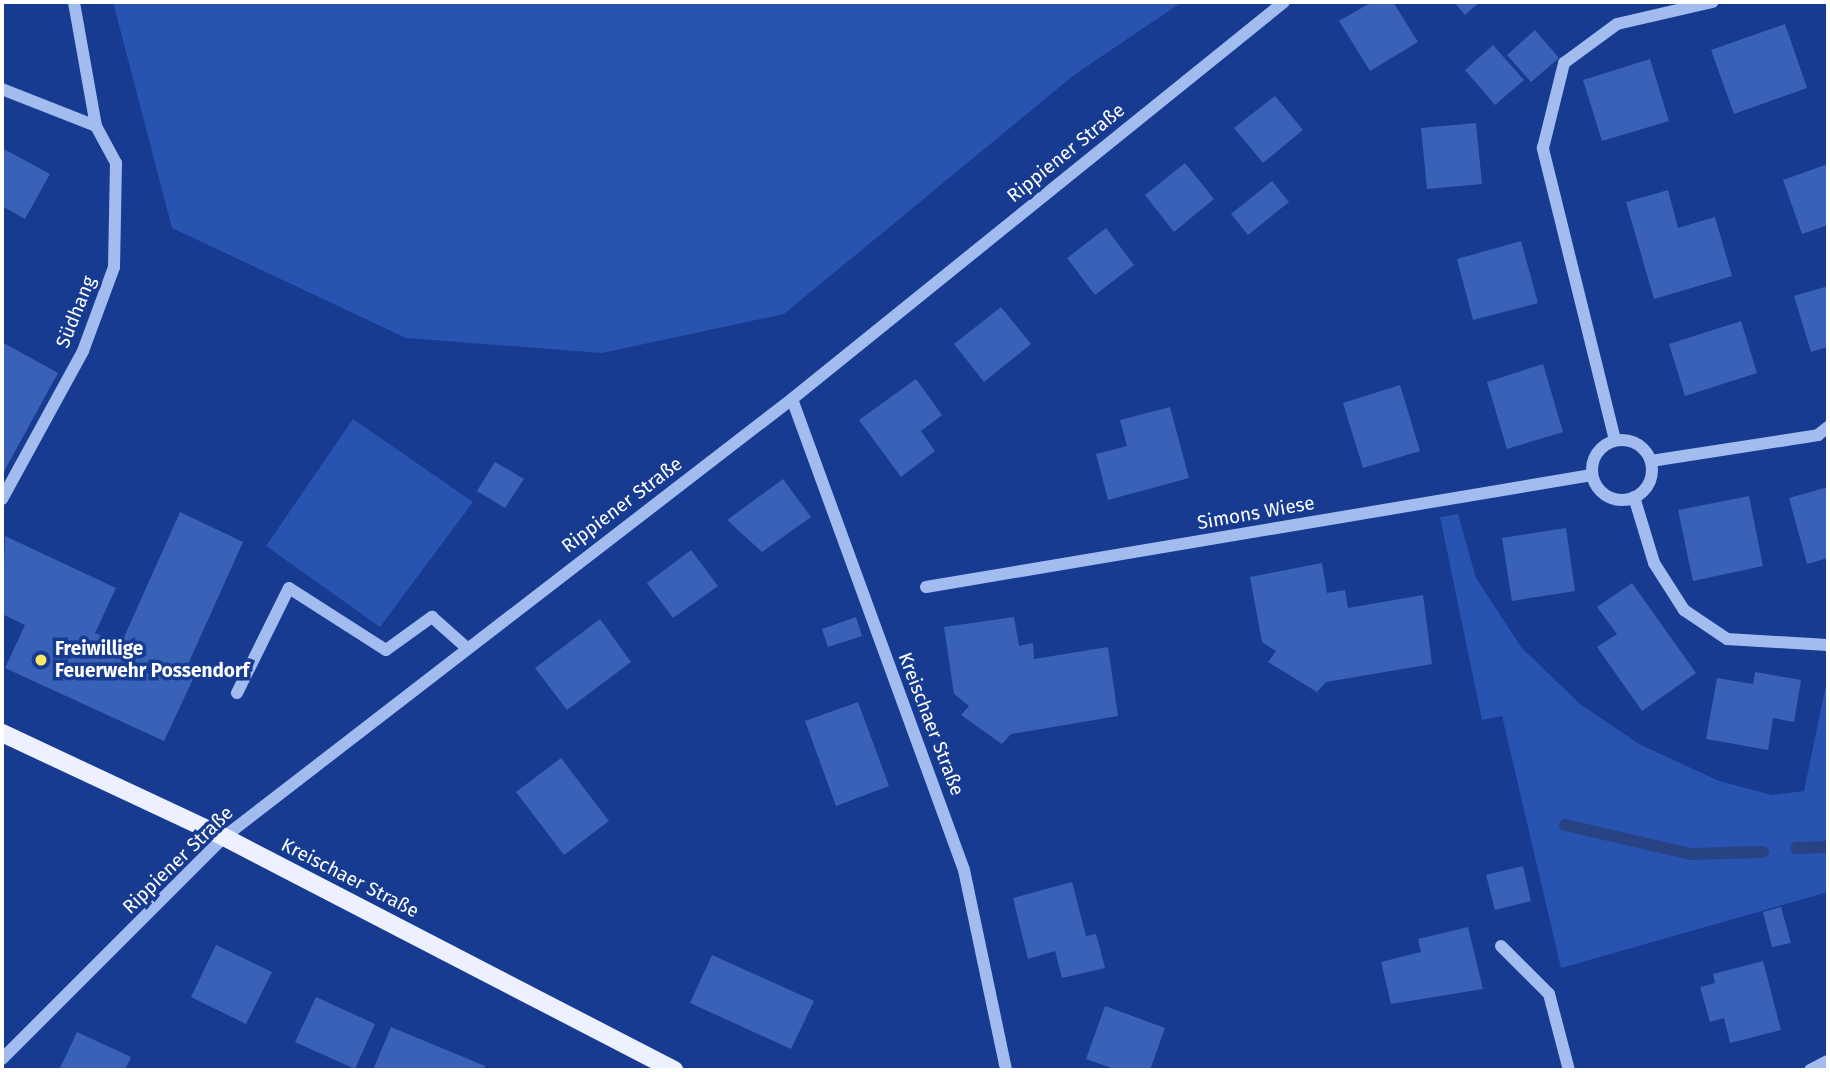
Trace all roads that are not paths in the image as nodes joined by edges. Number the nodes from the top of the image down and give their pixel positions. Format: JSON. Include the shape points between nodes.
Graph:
{"nodes":[{"id":1,"x":74,"y":2,"type":"edge"},
{"id":2,"x":1284,"y":2,"type":"edge"},
{"id":3,"x":1712,"y":2,"type":"edge"},
{"id":4,"x":2,"y":89,"type":"edge"},
{"id":5,"x":96,"y":127,"type":"junction"},
{"id":6,"x":792,"y":399,"type":"junction"},
{"id":7,"x":1828,"y":427,"type":"edge"},
{"id":8,"x":1615,"y":440,"type":"junction"},
{"id":9,"x":1651,"y":461,"type":"junction"},
{"id":10,"x":1592,"y":475,"type":"junction"},
{"id":11,"x":1634,"y":497,"type":"junction"},
{"id":12,"x":2,"y":499,"type":"edge"},
{"id":13,"x":926,"y":587,"type":"dead end"},
{"id":14,"x":1828,"y":645,"type":"edge"},
{"id":15,"x":467,"y":648,"type":"junction"},
{"id":16,"x":237,"y":693,"type":"dead end"},
{"id":17,"x":2,"y":733,"type":"edge"},
{"id":18,"x":224,"y":837,"type":"junction"},
{"id":19,"x":1501,"y":946,"type":"dead end"},
{"id":20,"x":2,"y":1059,"type":"edge"},
{"id":21,"x":1828,"y":1061,"type":"edge"},
{"id":22,"x":674,"y":1070,"type":"edge"},
{"id":23,"x":1006,"y":1070,"type":"edge"},
{"id":24,"x":1569,"y":1070,"type":"edge"},
{"id":25,"x":1810,"y":1070,"type":"edge"}],
"edges":[{"from":1,"to":5,"type":"street","name":"Südhang"},
{"from":2,"to":6,"type":"street","name":"Rippiener Straße"},
{"from":3,"to":8,"type":"street","via":[[1617,24],[1564,63],[1543,148]]},
{"from":4,"to":5,"type":"street"},
{"from":5,"to":12,"type":"street","name":"Südhang","via":[[116,163],[114,267],[83,351]]},
{"from":6,"to":15,"type":"street","name":"Rippiener Straße"},
{"from":6,"to":23,"type":"street","name":"Kreischaer Straße","via":[[964,870]]},
{"from":7,"to":9,"type":"street","via":[[1818,435]]},
{"from":8,"to":9,"type":"street","via":[[1632,441]]},
{"from":8,"to":10,"type":"street","via":[[1594,457]]},
{"from":9,"to":11,"type":"street","via":[[1646,487]]},
{"from":10,"to":11,"type":"street","via":[[1601,491],[1617,500]]},
{"from":10,"to":13,"type":"street","name":"Simons Wiese"},
{"from":11,"to":14,"type":"street","via":[[1654,563],[1684,610],[1727,639]]},
{"from":15,"to":16,"type":"street","via":[[432,617],[386,650],[289,588]]},
{"from":15,"to":18,"type":"street","name":"Rippiener Straße"},
{"from":17,"to":18,"type":"main road","name":"Kreischaer Straße"},
{"from":18,"to":20,"type":"street","name":"Rippiener Straße"},
{"from":18,"to":22,"type":"main road","name":"Kreischaer Straße"},
{"from":19,"to":24,"type":"street","via":[[1549,993]]},
{"from":21,"to":25,"type":"street"}]}
